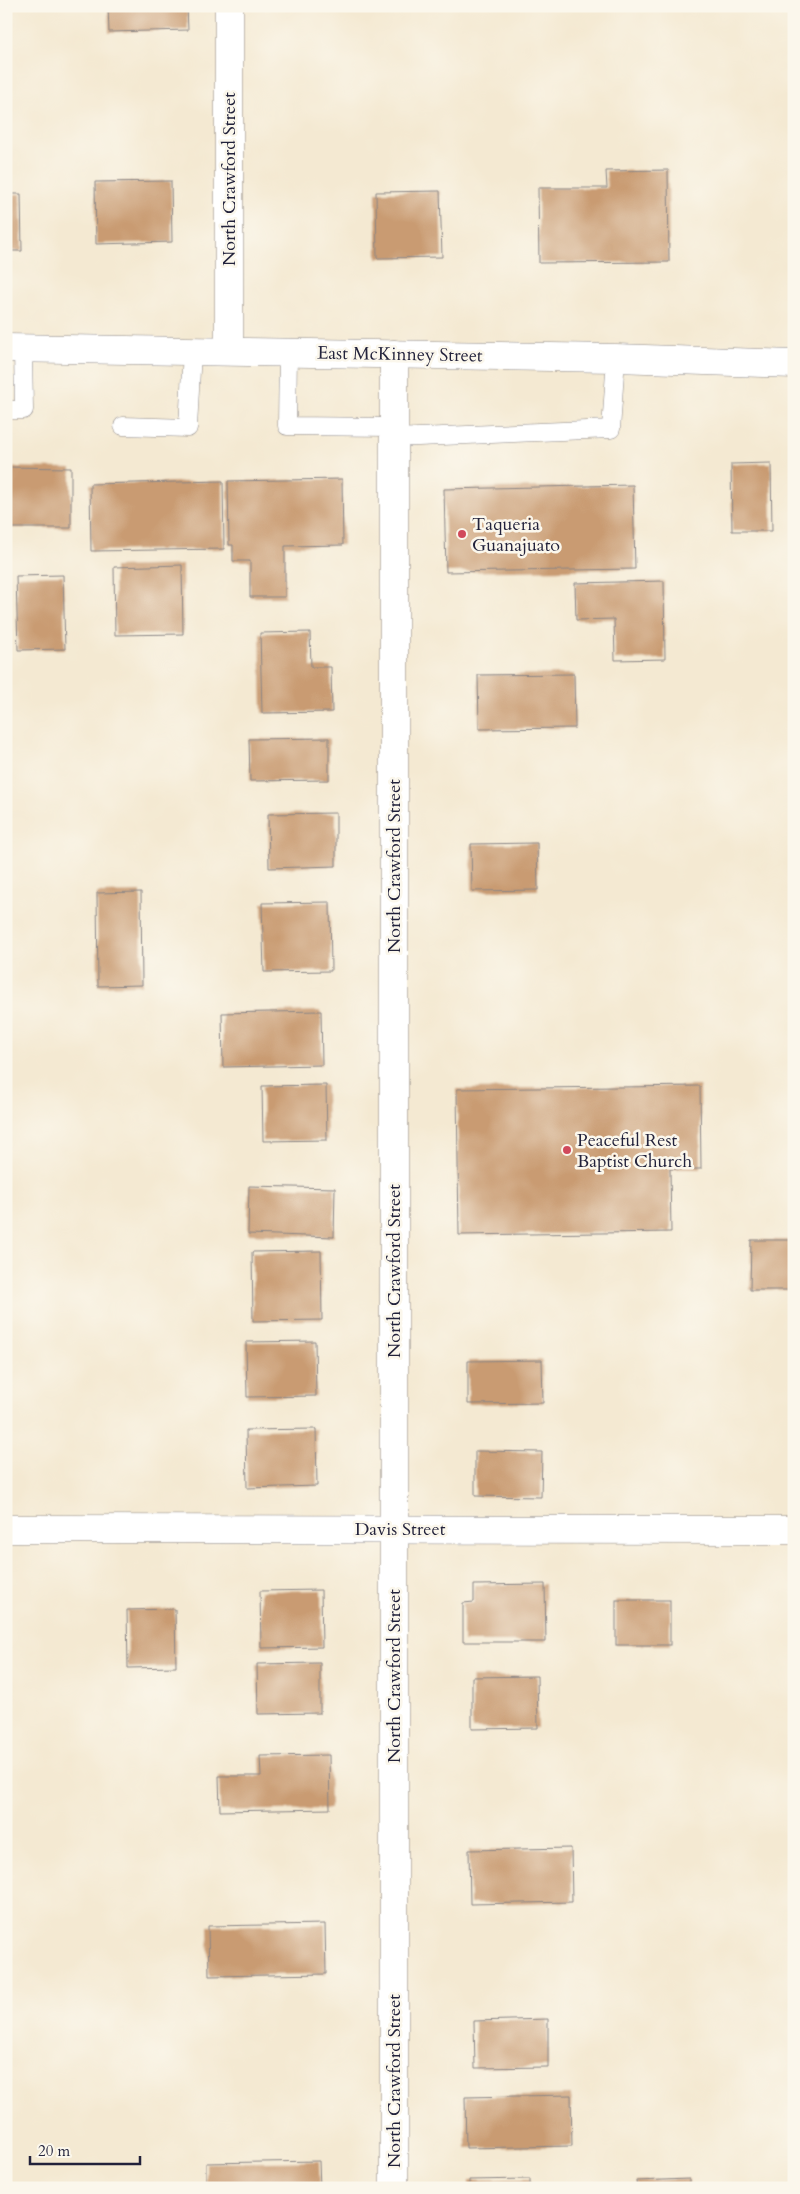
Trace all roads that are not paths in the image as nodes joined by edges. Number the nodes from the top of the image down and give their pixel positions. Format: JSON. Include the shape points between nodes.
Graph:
{"nodes":[{"id":1,"x":229,"y":6,"type":"edge"},
{"id":2,"x":15,"y":348,"type":"edge"},
{"id":3,"x":192,"y":350,"type":"junction"},
{"id":4,"x":229,"y":351,"type":"junction"},
{"id":5,"x":288,"y":352,"type":"junction"},
{"id":6,"x":394,"y":354,"type":"junction"},
{"id":7,"x":616,"y":358,"type":"junction"},
{"id":8,"x":794,"y":364,"type":"edge"},
{"id":9,"x":6,"y":410,"type":"edge"},
{"id":10,"x":124,"y":426,"type":"dead end"},
{"id":11,"x":394,"y":432,"type":"junction"},
{"id":12,"x":6,"y":1529,"type":"edge"},
{"id":13,"x":394,"y":1529,"type":"junction"},
{"id":14,"x":794,"y":1530,"type":"edge"},
{"id":15,"x":394,"y":2188,"type":"edge"}],
"edges":[{"from":1,"to":4,"type":"street","name":"North Crawford Street"},
{"from":2,"to":3,"type":"street","name":"East McKinney Street"},
{"from":2,"to":9,"type":"lane","via":[[24,410]]},
{"from":3,"to":4,"type":"street","name":"East McKinney Street"},
{"from":3,"to":10,"type":"lane","via":[[188,428]]},
{"from":4,"to":5,"type":"street","name":"East McKinney Street"},
{"from":5,"to":6,"type":"street","name":"East McKinney Street"},
{"from":5,"to":11,"type":"lane","via":[[287,426]]},
{"from":6,"to":7,"type":"street","name":"East McKinney Street"},
{"from":6,"to":11,"type":"street","name":"North Crawford Street"},
{"from":7,"to":8,"type":"street","name":"East McKinney Street"},
{"from":7,"to":11,"type":"lane","via":[[611,429]]},
{"from":11,"to":13,"type":"street","name":"North Crawford Street"},
{"from":12,"to":13,"type":"street","name":"Davis Street"},
{"from":13,"to":14,"type":"street","name":"Davis Street"},
{"from":13,"to":15,"type":"street","name":"North Crawford Street"}]}
